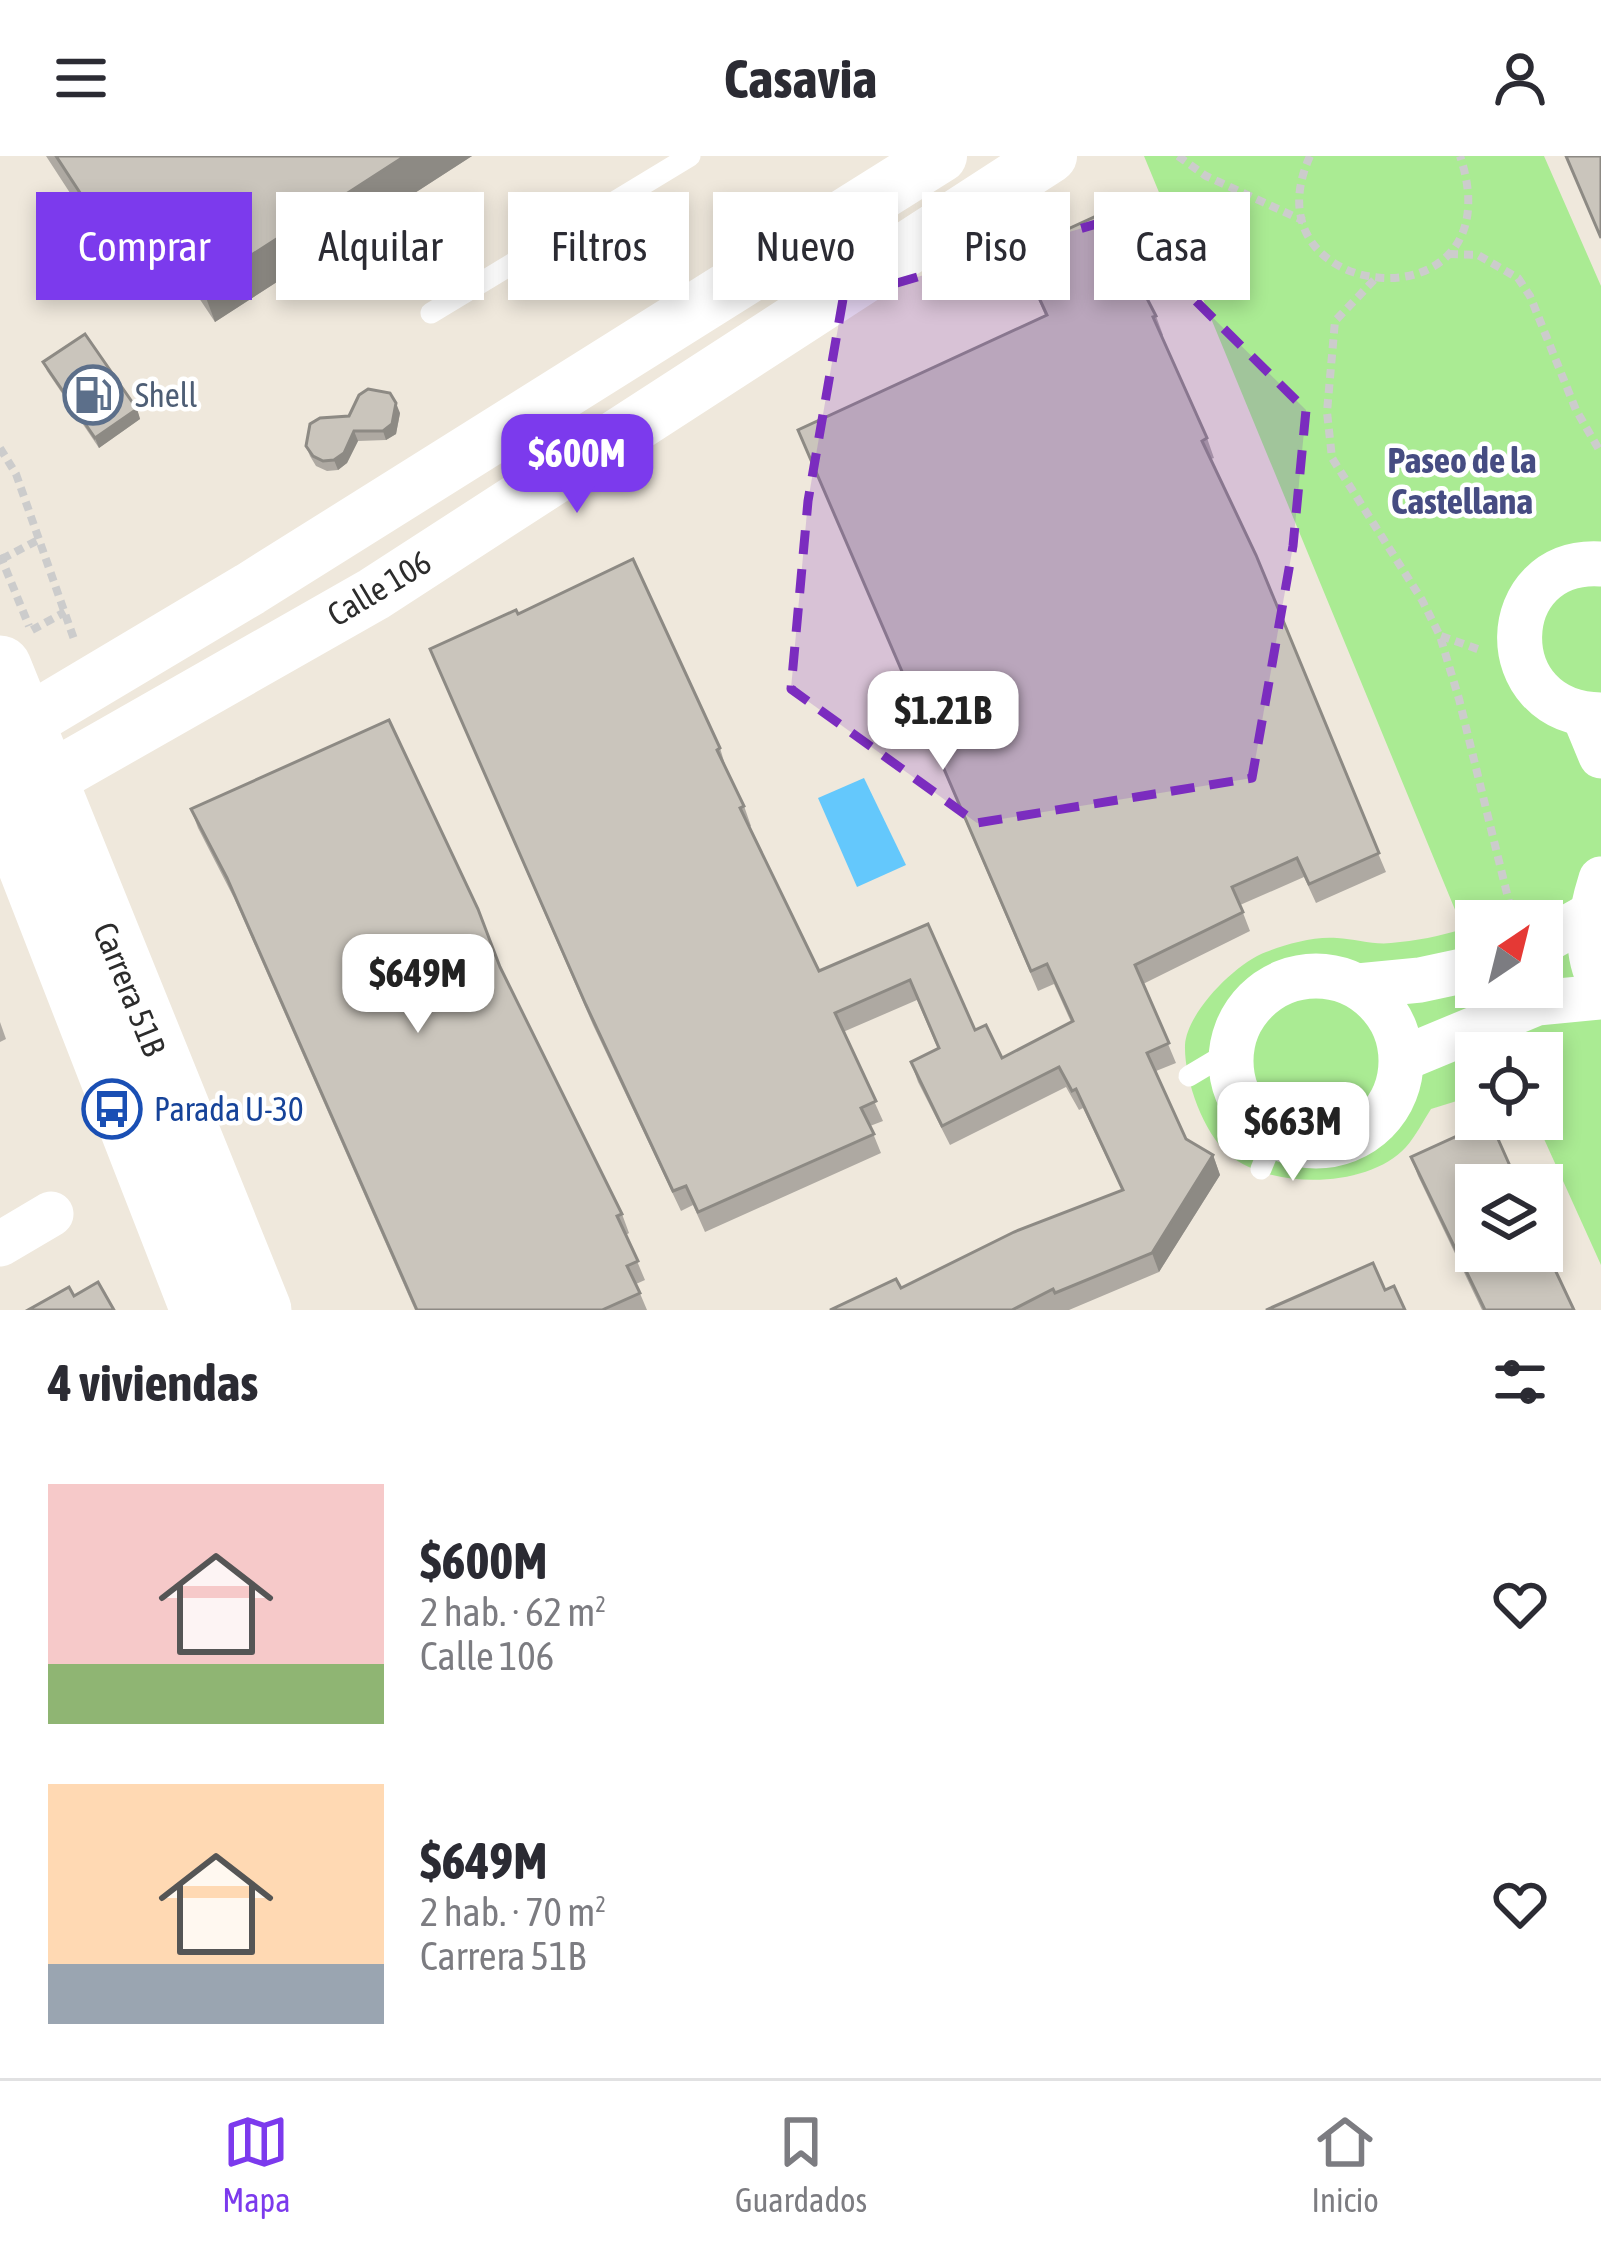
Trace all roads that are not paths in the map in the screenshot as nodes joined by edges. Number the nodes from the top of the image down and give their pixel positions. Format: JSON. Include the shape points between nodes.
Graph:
{"nodes":[{"id":1,"x":690,"y":156,"type":"edge"},
{"id":2,"x":940,"y":156,"type":"edge"},
{"id":3,"x":1050,"y":156,"type":"edge"},
{"id":4,"x":431,"y":313,"type":"dead end"},
{"id":5,"x":1601,"y":564,"type":"edge"},
{"id":6,"x":22,"y":648,"type":"edge"},
{"id":7,"x":1595,"y":728,"type":"edge"},
{"id":8,"x":12,"y":774,"type":"edge"},
{"id":9,"x":1598,"y":900,"type":"edge"},
{"id":10,"x":1563,"y":926,"type":"edge"},
{"id":11,"x":1455,"y":972,"type":"edge"},
{"id":12,"x":1601,"y":983,"type":"edge"},
{"id":13,"x":1358,"y":986,"type":"junction"},
{"id":14,"x":1601,"y":997,"type":"edge"},
{"id":15,"x":1231,"y":1051,"type":"junction"},
{"id":16,"x":1402,"y":1059,"type":"junction"},
{"id":17,"x":1190,"y":1076,"type":"dead end"},
{"id":18,"x":51,"y":1214,"type":"dead end"},
{"id":19,"x":0,"y":1244,"type":"edge"},
{"id":20,"x":202,"y":1310,"type":"edge"},
{"id":21,"x":260,"y":1310,"type":"edge"}],
"edges":[{"from":1,"to":4,"type":"lane"},
{"from":2,"to":8,"type":"street","name":"Calle 106","via":[[271,577]]},
{"from":3,"to":8,"type":"street","name":"Calle 106","via":[[374,594]]},
{"from":5,"to":7,"type":"street","via":[[1554,574],[1526,605],[1518,645],[1533,684]]},
{"from":6,"to":8,"type":"main road","name":"Carrera 51B"},
{"from":8,"to":20,"type":"main road","name":"Carrera 51B"},
{"from":8,"to":21,"type":"main road","name":"Carrera 51B"},
{"from":9,"to":10,"type":"street"},
{"from":9,"to":12,"type":"street","via":[[1592,960]]},
{"from":11,"to":13,"type":"street"},
{"from":13,"to":15,"type":"street","via":[[1304,976],[1277,985],[1246,1013]]},
{"from":13,"to":16,"type":"street","via":[[1381,1005]]},
{"from":14,"to":16,"type":"street","via":[[1537,1004]]},
{"from":15,"to":16,"type":"street","via":[[1240,1100],[1268,1152],[1360,1133],[1389,1108]]},
{"from":15,"to":17,"type":"lane"},
{"from":18,"to":19,"type":"street"}]}
